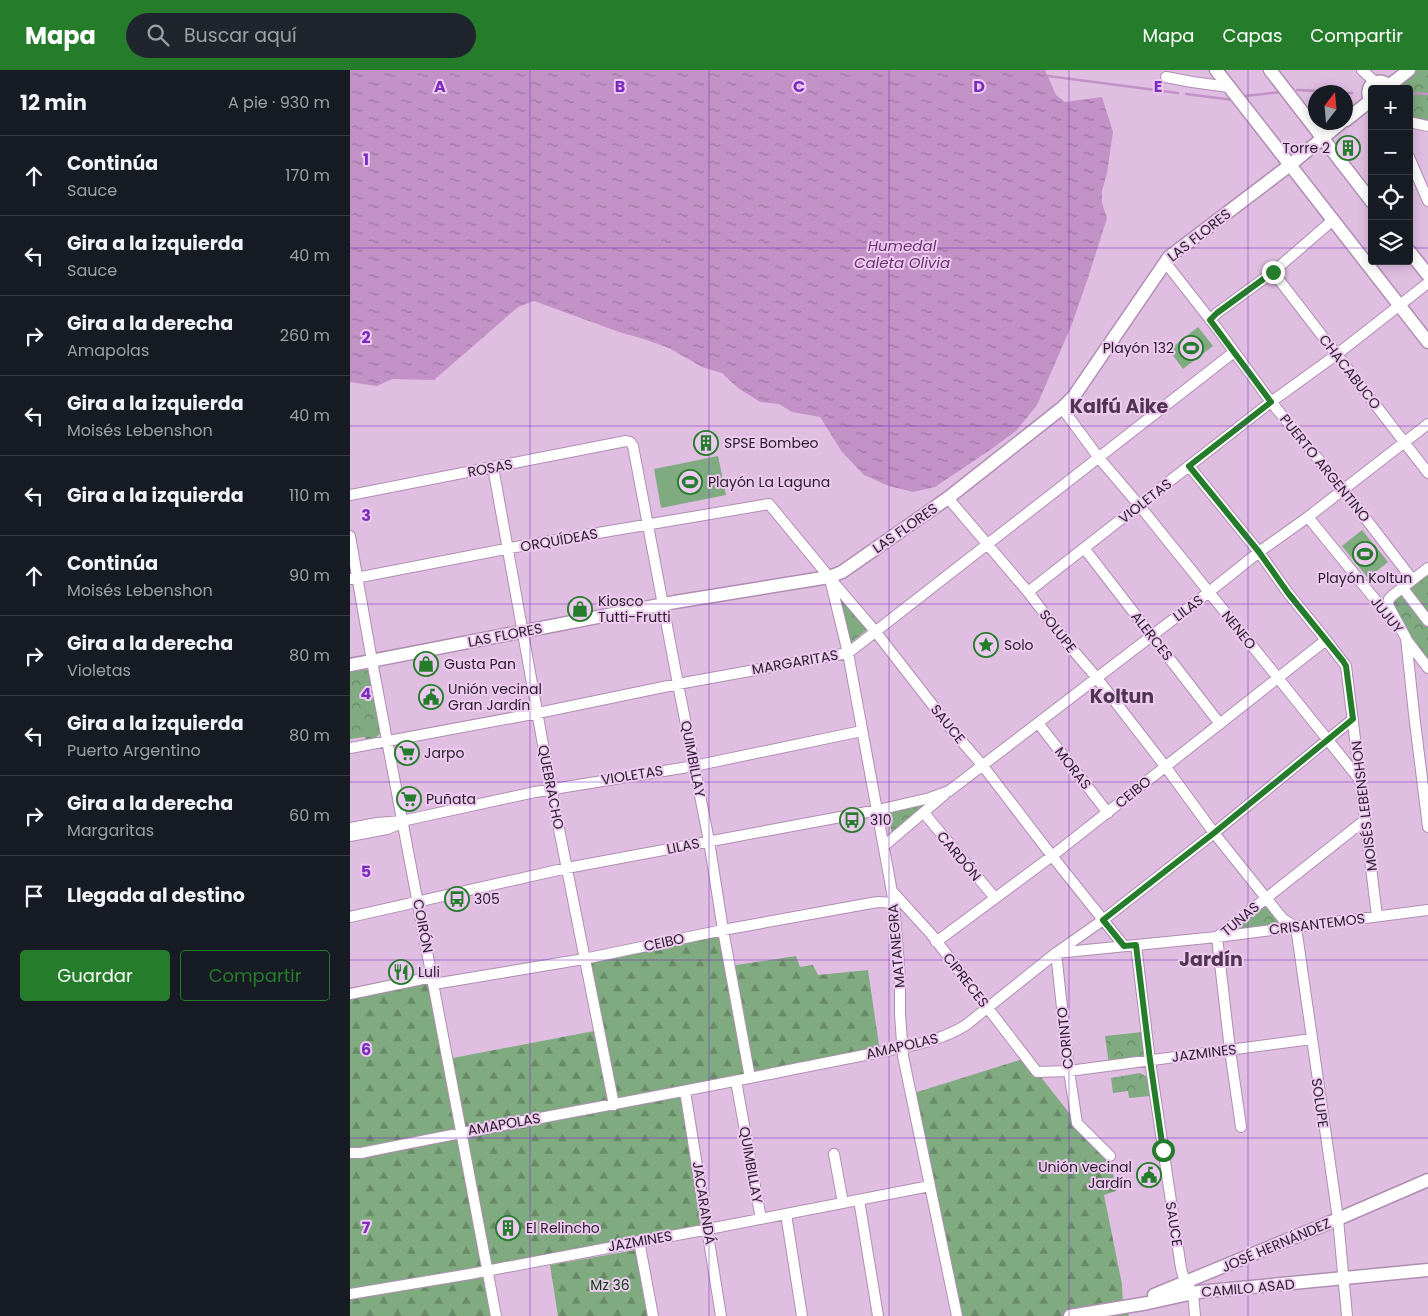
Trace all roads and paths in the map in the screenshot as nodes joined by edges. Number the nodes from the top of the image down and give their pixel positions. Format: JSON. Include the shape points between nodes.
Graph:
{"nodes":[{"id":1,"x":1216,"y":70,"type":"edge"},
{"id":2,"x":1270,"y":70,"type":"edge"},
{"id":3,"x":1362,"y":70,"type":"edge"},
{"id":4,"x":1409,"y":70,"type":"edge"},
{"id":5,"x":1166,"y":77,"type":"dead end"},
{"id":6,"x":1375,"y":82,"type":"junction"},
{"id":7,"x":1372,"y":85,"type":"edge"},
{"id":8,"x":1387,"y":85,"type":"edge"},
{"id":9,"x":1392,"y":85,"type":"edge"},
{"id":10,"x":1229,"y":87,"type":"junction"},
{"id":11,"x":1368,"y":104,"type":"edge"},
{"id":12,"x":1353,"y":115,"type":"edge"},
{"id":13,"x":1413,"y":123,"type":"edge"},
{"id":14,"x":1428,"y":126,"type":"edge"},
{"id":15,"x":1332,"y":130,"type":"edge"},
{"id":16,"x":1323,"y":137,"type":"junction"},
{"id":17,"x":1290,"y":165,"type":"junction"},
{"id":18,"x":1413,"y":166,"type":"edge"},
{"id":19,"x":1368,"y":197,"type":"edge"},
{"id":20,"x":1428,"y":201,"type":"edge"},
{"id":21,"x":1333,"y":220,"type":"junction"},
{"id":22,"x":1413,"y":256,"type":"edge"},
{"id":23,"x":1164,"y":262,"type":"junction"},
{"id":24,"x":1273,"y":272,"type":"junction"},
{"id":25,"x":1428,"y":275,"type":"edge"},
{"id":26,"x":1428,"y":282,"type":"edge"},
{"id":27,"x":1399,"y":306,"type":"junction"},
{"id":28,"x":1210,"y":320,"type":"junction"},
{"id":29,"x":1428,"y":342,"type":"edge"},
{"id":30,"x":1234,"y":352,"type":"junction"},
{"id":31,"x":1336,"y":355,"type":"junction"},
{"id":32,"x":1271,"y":402,"type":"junction"},
{"id":33,"x":1062,"y":408,"type":"junction"},
{"id":34,"x":1428,"y":424,"type":"edge"},
{"id":35,"x":630,"y":442,"type":"joint"},
{"id":36,"x":1404,"y":442,"type":"junction"},
{"id":37,"x":1100,"y":458,"type":"junction"},
{"id":38,"x":1189,"y":466,"type":"junction"},
{"id":39,"x":493,"y":467,"type":"junction"},
{"id":40,"x":1428,"y":473,"type":"edge"},
{"id":41,"x":1343,"y":490,"type":"junction"},
{"id":42,"x":350,"y":495,"type":"edge"},
{"id":43,"x":948,"y":498,"type":"junction"},
{"id":44,"x":769,"y":504,"type":"joint"},
{"id":45,"x":1139,"y":505,"type":"junction"},
{"id":46,"x":1308,"y":517,"type":"junction"},
{"id":47,"x":648,"y":524,"type":"junction"},
{"id":48,"x":350,"y":536,"type":"edge"},
{"id":49,"x":987,"y":544,"type":"junction"},
{"id":50,"x":1084,"y":548,"type":"junction"},
{"id":51,"x":508,"y":549,"type":"junction"},
{"id":52,"x":1259,"y":552,"type":"junction"},
{"id":53,"x":1428,"y":568,"type":"edge"},
{"id":54,"x":829,"y":577,"type":"junction"},
{"id":55,"x":354,"y":578,"type":"edge"},
{"id":56,"x":1412,"y":579,"type":"junction"},
{"id":57,"x":1402,"y":587,"type":"junction"},
{"id":58,"x":1028,"y":592,"type":"junction"},
{"id":59,"x":1209,"y":592,"type":"junction"},
{"id":60,"x":663,"y":604,"type":"junction"},
{"id":61,"x":1428,"y":621,"type":"edge"},
{"id":62,"x":875,"y":631,"type":"junction"},
{"id":63,"x":522,"y":632,"type":"junction"},
{"id":64,"x":1151,"y":636,"type":"junction"},
{"id":65,"x":1406,"y":638,"type":"junction"},
{"id":66,"x":1326,"y":640,"type":"junction"},
{"id":67,"x":848,"y":653,"type":"junction"},
{"id":68,"x":372,"y":661,"type":"junction"},
{"id":69,"x":350,"y":665,"type":"edge"},
{"id":70,"x":1428,"y":668,"type":"edge"},
{"id":71,"x":1096,"y":677,"type":"junction"},
{"id":72,"x":1278,"y":679,"type":"junction"},
{"id":73,"x":678,"y":684,"type":"junction"},
{"id":74,"x":538,"y":712,"type":"junction"},
{"id":75,"x":1353,"y":719,"type":"junction"},
{"id":76,"x":1038,"y":723,"type":"junction"},
{"id":77,"x":1220,"y":724,"type":"junction"},
{"id":78,"x":862,"y":731,"type":"junction"},
{"id":79,"x":387,"y":741,"type":"junction"},
{"id":80,"x":1328,"y":741,"type":"junction"},
{"id":81,"x":350,"y":748,"type":"edge"},
{"id":82,"x":694,"y":766,"type":"junction"},
{"id":83,"x":983,"y":766,"type":"junction"},
{"id":84,"x":1165,"y":766,"type":"junction"},
{"id":85,"x":1360,"y":781,"type":"junction"},
{"id":86,"x":551,"y":789,"type":"junction"},
{"id":87,"x":949,"y":791,"type":"junction"},
{"id":88,"x":878,"y":810,"type":"junction"},
{"id":89,"x":1108,"y":812,"type":"junction"},
{"id":90,"x":924,"y":813,"type":"junction"},
{"id":91,"x":1365,"y":820,"type":"junction"},
{"id":92,"x":402,"y":821,"type":"junction"},
{"id":93,"x":1428,"y":827,"type":"edge"},
{"id":94,"x":350,"y":828,"type":"edge"},
{"id":95,"x":1214,"y":833,"type":"junction"},
{"id":96,"x":350,"y":836,"type":"edge"},
{"id":97,"x":709,"y":841,"type":"junction"},
{"id":98,"x":884,"y":846,"type":"junction"},
{"id":99,"x":1052,"y":856,"type":"junction"},
{"id":100,"x":567,"y":868,"type":"junction"},
{"id":101,"x":891,"y":890,"type":"junction"},
{"id":102,"x":995,"y":898,"type":"junction"},
{"id":103,"x":1266,"y":898,"type":"junction"},
{"id":104,"x":418,"y":901,"type":"junction"},
{"id":105,"x":894,"y":903,"type":"junction"},
{"id":106,"x":350,"y":909,"type":"edge"},
{"id":107,"x":1428,"y":910,"type":"edge"},
{"id":108,"x":1377,"y":916,"type":"junction"},
{"id":109,"x":350,"y":917,"type":"edge"},
{"id":110,"x":1103,"y":920,"type":"junction"},
{"id":111,"x":1296,"y":927,"type":"junction"},
{"id":112,"x":723,"y":930,"type":"junction"},
{"id":113,"x":1217,"y":937,"type":"junction"},
{"id":114,"x":936,"y":942,"type":"junction"},
{"id":115,"x":1136,"y":945,"type":"junction"},
{"id":116,"x":1124,"y":946,"type":"junction"},
{"id":117,"x":1056,"y":953,"type":"junction"},
{"id":118,"x":584,"y":959,"type":"junction"},
{"id":119,"x":433,"y":981,"type":"junction"},
{"id":120,"x":350,"y":994,"type":"edge"},
{"id":121,"x":988,"y":1007,"type":"junction"},
{"id":122,"x":1312,"y":1040,"type":"junction"},
{"id":123,"x":903,"y":1047,"type":"junction"},
{"id":124,"x":1230,"y":1050,"type":"junction"},
{"id":125,"x":1150,"y":1060,"type":"junction"},
{"id":126,"x":1068,"y":1071,"type":"junction"},
{"id":127,"x":1037,"y":1072,"type":"joint"},
{"id":128,"x":750,"y":1078,"type":"junction"},
{"id":129,"x":736,"y":1081,"type":"junction"},
{"id":130,"x":686,"y":1091,"type":"junction"},
{"id":131,"x":614,"y":1105,"type":"junction"},
{"id":132,"x":1241,"y":1127,"type":"dead end"},
{"id":133,"x":462,"y":1132,"type":"junction"},
{"id":134,"x":350,"y":1154,"type":"edge"},
{"id":135,"x":834,"y":1154,"type":"dead end"},
{"id":136,"x":1110,"y":1156,"type":"dead end"},
{"id":137,"x":1428,"y":1180,"type":"edge"},
{"id":138,"x":930,"y":1186,"type":"junction"},
{"id":139,"x":860,"y":1200,"type":"junction"},
{"id":140,"x":844,"y":1203,"type":"junction"},
{"id":141,"x":786,"y":1214,"type":"junction"},
{"id":142,"x":761,"y":1219,"type":"junction"},
{"id":143,"x":1338,"y":1219,"type":"junction"},
{"id":144,"x":708,"y":1229,"type":"junction"},
{"id":145,"x":639,"y":1241,"type":"junction"},
{"id":146,"x":1428,"y":1270,"type":"edge"},
{"id":147,"x":487,"y":1271,"type":"junction"},
{"id":148,"x":1345,"y":1279,"type":"junction"},
{"id":149,"x":1189,"y":1287,"type":"junction"},
{"id":150,"x":350,"y":1294,"type":"edge"},
{"id":151,"x":650,"y":1315,"type":"edge"},
{"id":152,"x":496,"y":1316,"type":"edge"},
{"id":153,"x":721,"y":1316,"type":"edge"},
{"id":154,"x":802,"y":1316,"type":"edge"},
{"id":155,"x":878,"y":1316,"type":"edge"},
{"id":156,"x":957,"y":1316,"type":"edge"},
{"id":157,"x":1070,"y":1316,"type":"edge"},
{"id":158,"x":1195,"y":1316,"type":"edge"},
{"id":159,"x":1347,"y":1316,"type":"edge"}],
"edges":[{"from":1,"to":10,"type":"street"},
{"from":2,"to":16,"type":"street"},
{"from":3,"to":6,"type":"street"},
{"from":4,"to":9,"type":"street"},
{"from":5,"to":10,"type":"street"},
{"from":6,"to":7,"type":"street"},
{"from":6,"to":8,"type":"street"},
{"from":10,"to":17,"type":"street"},
{"from":11,"to":12,"type":"street"},
{"from":13,"to":14,"type":"street"},
{"from":15,"to":16,"type":"street","name":"LAS FLORES"},
{"from":16,"to":17,"type":"street","name":"LAS FLORES"},
{"from":16,"to":19,"type":"street"},
{"from":17,"to":21,"type":"street"},
{"from":17,"to":23,"type":"street","name":"LAS FLORES"},
{"from":18,"to":20,"type":"street"},
{"from":21,"to":24,"type":"street"},
{"from":21,"to":27,"type":"street"},
{"from":22,"to":25,"type":"street"},
{"from":23,"to":28,"type":"street","name":"PUERTO ARGENTINO"},
{"from":23,"to":33,"type":"street","name":"LAS FLORES","via":[[1074,396]]},
{"from":24,"to":28,"type":"street"},
{"from":24,"to":31,"type":"street","name":"CHACABUCO"},
{"from":26,"to":27,"type":"street","name":"VIOLETAS"},
{"from":27,"to":29,"type":"street"},
{"from":27,"to":31,"type":"street","name":"VIOLETAS"},
{"from":28,"to":30,"type":"street","name":"PUERTO ARGENTINO"},
{"from":30,"to":32,"type":"street","name":"PUERTO ARGENTINO"},
{"from":30,"to":37,"type":"street","name":"MARGARITAS"},
{"from":31,"to":32,"type":"street","name":"VIOLETAS"},
{"from":31,"to":36,"type":"street","name":"CHACABUCO"},
{"from":32,"to":38,"type":"street","name":"VIOLETAS"},
{"from":32,"to":41,"type":"street","name":"PUERTO ARGENTINO"},
{"from":33,"to":37,"type":"street","name":"NENEO"},
{"from":33,"to":43,"type":"street","name":"LAS FLORES"},
{"from":34,"to":36,"type":"street","name":"LILAS"},
{"from":35,"to":39,"type":"street","name":"ROSAS"},
{"from":35,"to":47,"type":"street","name":"QUIMBILLAY"},
{"from":36,"to":40,"type":"street","name":"CHACABUCO"},
{"from":36,"to":41,"type":"street","name":"LILAS"},
{"from":37,"to":45,"type":"street","name":"NENEO"},
{"from":37,"to":49,"type":"street","name":"MARGARITAS"},
{"from":38,"to":45,"type":"street","name":"VIOLETAS"},
{"from":38,"to":52,"type":"street"},
{"from":39,"to":42,"type":"street","name":"ROSAS"},
{"from":39,"to":51,"type":"street","name":"QUEBRACHO"},
{"from":41,"to":46,"type":"street","name":"LILAS"},
{"from":41,"to":56,"type":"street","name":"PUERTO ARGENTINO"},
{"from":43,"to":49,"type":"street","name":"SOLUPE"},
{"from":43,"to":54,"type":"street","name":"LAS FLORES","via":[[842,572]]},
{"from":44,"to":47,"type":"street","name":"ORQUÍDEAS"},
{"from":44,"to":54,"type":"street","name":"SAUCE"},
{"from":45,"to":50,"type":"street","name":"VIOLETAS"},
{"from":45,"to":59,"type":"street","name":"NENEO"},
{"from":46,"to":52,"type":"street","name":"LILAS"},
{"from":46,"to":65,"type":"street","name":"JUJUY"},
{"from":47,"to":51,"type":"street","name":"ORQUÍDEAS"},
{"from":47,"to":60,"type":"street","name":"QUIMBILLAY"},
{"from":48,"to":55,"type":"street","name":"COIRÓN"},
{"from":49,"to":58,"type":"street","name":"SOLUPE"},
{"from":49,"to":62,"type":"street","name":"MARGARITAS"},
{"from":50,"to":58,"type":"street","name":"VIOLETAS"},
{"from":50,"to":64,"type":"street","name":"ALERCES"},
{"from":51,"to":55,"type":"street","name":"ORQUÍDEAS"},
{"from":51,"to":63,"type":"street","name":"QUEBRACHO"},
{"from":52,"to":59,"type":"street","name":"LILAS"},
{"from":52,"to":66,"type":"street"},
{"from":53,"to":56,"type":"street"},
{"from":54,"to":60,"type":"street","name":"LAS FLORES"},
{"from":54,"to":62,"type":"street","name":"SAUCE"},
{"from":54,"to":67,"type":"street","name":"MATANEGRA"},
{"from":55,"to":68,"type":"street","name":"COIRÓN"},
{"from":56,"to":57,"type":"street"},
{"from":57,"to":61,"type":"street"},
{"from":57,"to":65,"type":"street","via":[[1389,598],[1388,605]]},
{"from":58,"to":71,"type":"street","name":"SOLUPE"},
{"from":59,"to":64,"type":"street","name":"LILAS"},
{"from":59,"to":72,"type":"street","name":"NENEO"},
{"from":60,"to":63,"type":"street","name":"LAS FLORES"},
{"from":60,"to":73,"type":"street","name":"QUIMBILLAY"},
{"from":62,"to":67,"type":"street","name":"MARGARITAS"},
{"from":62,"to":83,"type":"street","name":"SAUCE"},
{"from":63,"to":68,"type":"street","name":"LAS FLORES"},
{"from":63,"to":74,"type":"street","name":"QUEBRACHO"},
{"from":64,"to":71,"type":"street","name":"LILAS"},
{"from":64,"to":77,"type":"street","name":"ALERCES"},
{"from":65,"to":70,"type":"street","name":"JUJUY"},
{"from":65,"to":93,"type":"street"},
{"from":66,"to":72,"type":"street","name":"CEIBO"},
{"from":66,"to":75,"type":"street","name":"MOISÉS LEBENSHON","via":[[1346,666]]},
{"from":67,"to":73,"type":"street","name":"MARGARITAS"},
{"from":67,"to":78,"type":"street","name":"MATANEGRA"},
{"from":68,"to":69,"type":"street","name":"LAS FLORES"},
{"from":68,"to":79,"type":"street","name":"COIRÓN"},
{"from":71,"to":76,"type":"street","name":"LILAS"},
{"from":71,"to":84,"type":"street","name":"SOLUPE"},
{"from":72,"to":77,"type":"street","name":"CEIBO"},
{"from":72,"to":80,"type":"street","name":"NENEO"},
{"from":73,"to":74,"type":"street","name":"MARGARITAS"},
{"from":73,"to":82,"type":"street","name":"QUIMBILLAY"},
{"from":74,"to":79,"type":"street","name":"MARGARITAS"},
{"from":74,"to":86,"type":"street","name":"QUEBRACHO"},
{"from":75,"to":80,"type":"street","name":"AMAPOLAS"},
{"from":75,"to":85,"type":"street","name":"MOISÉS LEBENSHON"},
{"from":76,"to":83,"type":"street","name":"LILAS"},
{"from":76,"to":89,"type":"street","name":"MORAS"},
{"from":77,"to":84,"type":"street","name":"CEIBO"},
{"from":78,"to":82,"type":"street","name":"VIOLETAS"},
{"from":78,"to":88,"type":"street","name":"MATANEGRA"},
{"from":79,"to":81,"type":"street","name":"MARGARITAS"},
{"from":79,"to":92,"type":"street","name":"COIRÓN"},
{"from":80,"to":85,"type":"street","name":"NENEO"},
{"from":80,"to":95,"type":"street","name":"AMAPOLAS"},
{"from":82,"to":86,"type":"street","name":"VIOLETAS"},
{"from":82,"to":97,"type":"street","name":"QUIMBILLAY"},
{"from":83,"to":87,"type":"street","name":"LILAS"},
{"from":83,"to":99,"type":"street","name":"SAUCE"},
{"from":84,"to":89,"type":"street","name":"CEIBO"},
{"from":84,"to":95,"type":"street","name":"SOLUPE"},
{"from":85,"to":91,"type":"street","name":"MOISÉS LEBENSHON"},
{"from":86,"to":92,"type":"street","name":"VIOLETAS"},
{"from":86,"to":100,"type":"street","name":"QUEBRACHO"},
{"from":87,"to":88,"type":"street","name":"LILAS"},
{"from":87,"to":90,"type":"street","name":"LILAS"},
{"from":88,"to":97,"type":"street","name":"LILAS"},
{"from":88,"to":98,"type":"street","name":"MATANEGRA"},
{"from":89,"to":99,"type":"street","name":"CEIBO"},
{"from":90,"to":98,"type":"street","name":"LILAS"},
{"from":90,"to":102,"type":"street","name":"CARDÓN"},
{"from":91,"to":103,"type":"street","name":"TUNAS"},
{"from":91,"to":108,"type":"street","name":"MOISÉS LEBENSHON"},
{"from":92,"to":94,"type":"street","name":"VIOLETAS"},
{"from":92,"to":96,"type":"street","name":"VIOLETAS","via":[[387,829]]},
{"from":92,"to":104,"type":"street","name":"COIRÓN"},
{"from":95,"to":103,"type":"street","name":"SOLUPE"},
{"from":95,"to":110,"type":"street","name":"AMAPOLAS"},
{"from":97,"to":100,"type":"street","name":"LILAS"},
{"from":97,"to":112,"type":"street","name":"QUIMBILLAY"},
{"from":98,"to":101,"type":"street","name":"MATANEGRA"},
{"from":99,"to":102,"type":"street","name":"CEIBO"},
{"from":99,"to":110,"type":"street","name":"SAUCE"},
{"from":100,"to":104,"type":"street","name":"LILAS"},
{"from":100,"to":118,"type":"street","name":"QUEBRACHO"},
{"from":101,"to":105,"type":"street","name":"MATANEGRA"},
{"from":101,"to":114,"type":"street","name":"CIPRECES"},
{"from":102,"to":114,"type":"street","name":"CEIBO"},
{"from":103,"to":111,"type":"street","name":"SOLUPE","via":[[1283,919]]},
{"from":103,"to":113,"type":"street","name":"TUNAS"},
{"from":104,"to":106,"type":"street","name":"LILAS"},
{"from":104,"to":109,"type":"street","name":"LILAS"},
{"from":104,"to":119,"type":"street","name":"COIRÓN"},
{"from":105,"to":112,"type":"street","name":"CEIBO","via":[[878,902]]},
{"from":105,"to":123,"type":"street","name":"MATANEGRA"},
{"from":107,"to":108,"type":"street","name":"CRISANTEMOS"},
{"from":108,"to":111,"type":"street","name":"CRISANTEMOS"},
{"from":110,"to":116,"type":"street","name":"SAUCE"},
{"from":110,"to":117,"type":"street","name":"AMAPOLAS"},
{"from":111,"to":113,"type":"street","name":"CRISANTEMOS"},
{"from":111,"to":122,"type":"street","name":"SOLUPE"},
{"from":112,"to":118,"type":"street","name":"CEIBO"},
{"from":112,"to":128,"type":"street","name":"QUIMBILLAY"},
{"from":113,"to":115,"type":"street","name":"CRISANTEMOS"},
{"from":113,"to":124,"type":"street","name":"TUNAS"},
{"from":114,"to":121,"type":"street","name":"CIPRECES"},
{"from":115,"to":116,"type":"street","name":"CRISANTEMOS"},
{"from":115,"to":125,"type":"street","name":"SAUCE"},
{"from":116,"to":117,"type":"street","name":"CRISANTEMOS"},
{"from":117,"to":121,"type":"street","name":"AMAPOLAS"},
{"from":117,"to":126,"type":"street","name":"CORINTO"},
{"from":118,"to":119,"type":"street","name":"CEIBO"},
{"from":118,"to":131,"type":"street","name":"QUEBRACHO"},
{"from":119,"to":120,"type":"street","name":"CEIBO"},
{"from":119,"to":133,"type":"street","name":"COIRÓN"},
{"from":121,"to":123,"type":"street","name":"AMAPOLAS","via":[[954,1033]]},
{"from":121,"to":127,"type":"street","name":"CIPRECES"},
{"from":122,"to":124,"type":"street","name":"JAZMINES"},
{"from":122,"to":143,"type":"street","name":"SOLUPE"},
{"from":123,"to":128,"type":"street","name":"AMAPOLAS"},
{"from":123,"to":138,"type":"street","name":"MATANEGRA"},
{"from":124,"to":125,"type":"street","name":"JAZMINES"},
{"from":124,"to":132,"type":"street","name":"TUNAS"},
{"from":125,"to":126,"type":"street","name":"JAZMINES"},
{"from":125,"to":149,"type":"street","name":"SAUCE","via":[[1181,1268]]},
{"from":126,"to":127,"type":"street","name":"JAZMINES"},
{"from":126,"to":136,"type":"street","name":"CORINTO","via":[[1077,1123]]},
{"from":128,"to":129,"type":"street","name":"AMAPOLAS"},
{"from":129,"to":130,"type":"street","name":"AMAPOLAS"},
{"from":129,"to":142,"type":"street","name":"QUIMBILLAY"},
{"from":130,"to":131,"type":"street","name":"AMAPOLAS"},
{"from":130,"to":144,"type":"street","name":"JACARANDÁ"},
{"from":131,"to":133,"type":"street","name":"AMAPOLAS"},
{"from":133,"to":134,"type":"street","name":"AMAPOLAS"},
{"from":133,"to":147,"type":"street","name":"COIRÓN"},
{"from":135,"to":140,"type":"street"},
{"from":137,"to":143,"type":"street","name":"JOSÉ HERNÁNDEZ"},
{"from":138,"to":139,"type":"street","name":"JAZMINES"},
{"from":138,"to":156,"type":"street","name":"MATANEGRA"},
{"from":139,"to":140,"type":"street","name":"JAZMINES"},
{"from":139,"to":155,"type":"street"},
{"from":140,"to":141,"type":"street","name":"JAZMINES"},
{"from":141,"to":142,"type":"street","name":"JAZMINES"},
{"from":141,"to":154,"type":"street"},
{"from":142,"to":144,"type":"street","name":"JAZMINES"},
{"from":143,"to":148,"type":"street","name":"SOLUPE"},
{"from":143,"to":149,"type":"street","name":"JOSÉ HERNÁNDEZ"},
{"from":144,"to":145,"type":"street","name":"JAZMINES"},
{"from":144,"to":153,"type":"street","name":"JACARANDÁ"},
{"from":145,"to":147,"type":"street","name":"JAZMINES"},
{"from":145,"to":151,"type":"street"},
{"from":146,"to":148,"type":"street","name":"CAMILO ASAD"},
{"from":147,"to":150,"type":"street","name":"JAZMINES"},
{"from":147,"to":152,"type":"street","name":"COIRÓN"},
{"from":148,"to":149,"type":"street","name":"CAMILO ASAD"},
{"from":148,"to":159,"type":"street","name":"SOLUPE"},
{"from":149,"to":157,"type":"street","name":"CAMILO ASAD","via":[[1148,1303]]},
{"from":149,"to":158,"type":"street","name":"SAUCE"}]}
